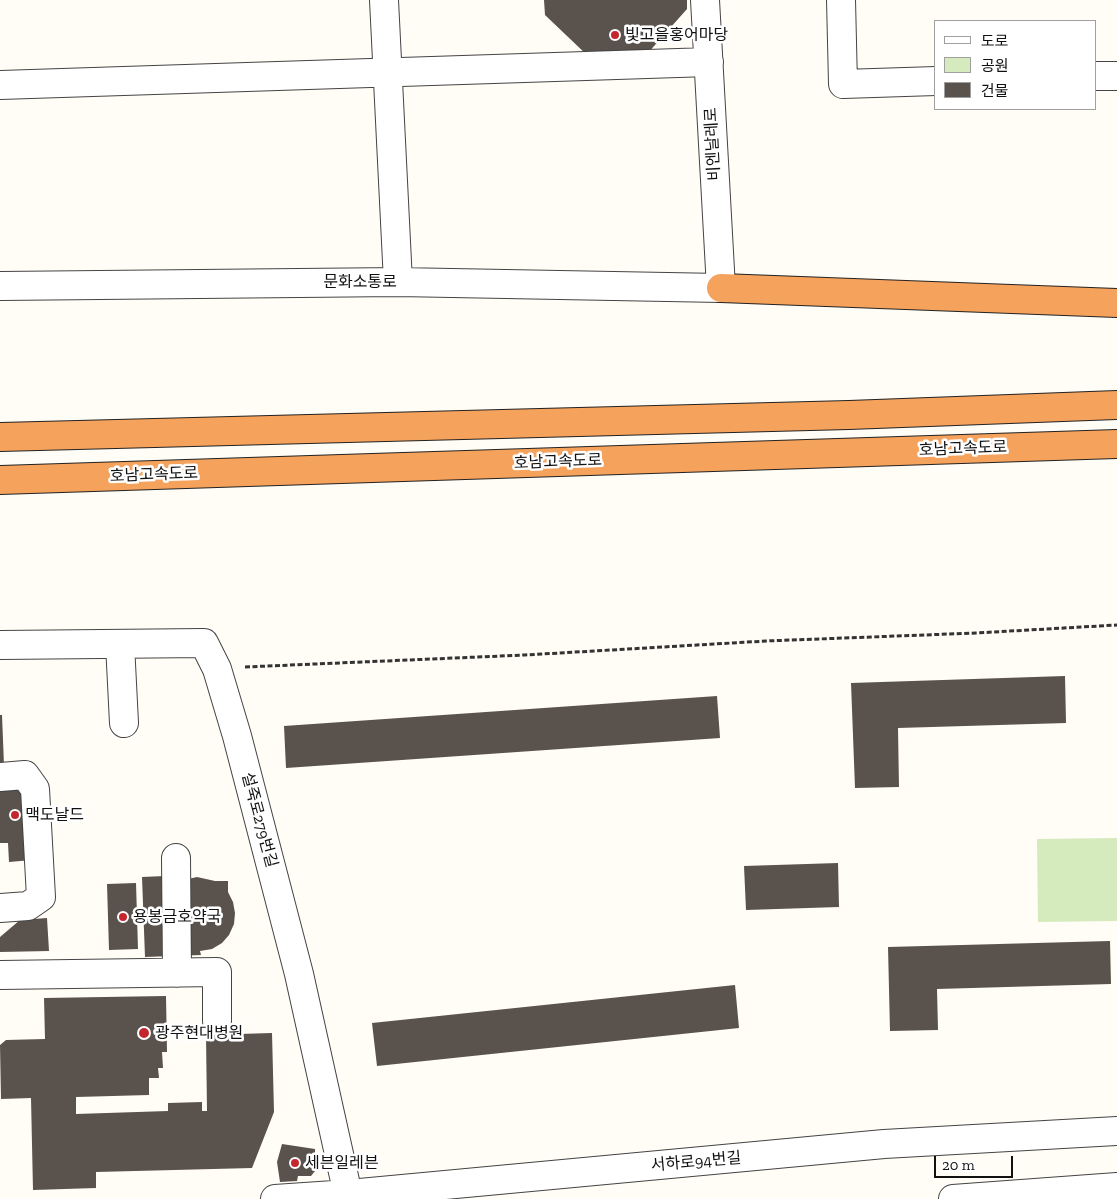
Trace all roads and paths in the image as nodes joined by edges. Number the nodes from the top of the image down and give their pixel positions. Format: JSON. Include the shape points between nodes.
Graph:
{"nodes":[{"id":1,"x":384,"y":0,"type":"edge"},
{"id":2,"x":706,"y":0,"type":"edge"},
{"id":3,"x":841,"y":0,"type":"edge"},
{"id":4,"x":709,"y":62,"type":"junction"},
{"id":5,"x":387,"y":72,"type":"junction"},
{"id":6,"x":1097,"y":76,"type":"edge"},
{"id":7,"x":1117,"y":76,"type":"edge"},
{"id":8,"x":934,"y":81,"type":"edge"},
{"id":9,"x":0,"y":85,"type":"edge"},
{"id":10,"x":398,"y":282,"type":"junction"},
{"id":11,"x":0,"y":286,"type":"edge"},
{"id":12,"x":721,"y":288,"type":"junction"},
{"id":13,"x":1117,"y":303,"type":"edge"},
{"id":14,"x":1117,"y":405,"type":"edge"},
{"id":15,"x":0,"y":437,"type":"edge"},
{"id":16,"x":1117,"y":444,"type":"edge"},
{"id":17,"x":0,"y":480,"type":"edge"},
{"id":18,"x":1117,"y":626,"type":"edge"},
{"id":19,"x":120,"y":644,"type":"junction"},
{"id":20,"x":0,"y":646,"type":"edge"},
{"id":21,"x":217,"y":669,"type":"junction"},
{"id":22,"x":124,"y":723,"type":"dead end"},
{"id":23,"x":0,"y":777,"type":"edge"},
{"id":24,"x":176,"y":858,"type":"dead end"},
{"id":25,"x":0,"y":908,"type":"edge"},
{"id":26,"x":177,"y":973,"type":"junction"},
{"id":27,"x":0,"y":975,"type":"edge"},
{"id":28,"x":217,"y":1021,"type":"dead end"},
{"id":29,"x":1117,"y":1131,"type":"edge"},
{"id":30,"x":1110,"y":1192,"type":"edge"},
{"id":31,"x":349,"y":1197,"type":"edge"},
{"id":32,"x":275,"y":1199,"type":"edge"},
{"id":33,"x":953,"y":1199,"type":"edge"}],
"edges":[{"from":1,"to":5,"type":"street"},
{"from":2,"to":4,"type":"street","name":"비엔날레로"},
{"from":3,"to":8,"type":"street","via":[[843,84]]},
{"from":4,"to":5,"type":"street"},
{"from":4,"to":12,"type":"street","name":"비엔날레로"},
{"from":5,"to":9,"type":"street"},
{"from":5,"to":10,"type":"street"},
{"from":6,"to":7,"type":"street"},
{"from":10,"to":11,"type":"street","name":"문화소통로"},
{"from":10,"to":12,"type":"street","name":"문화소통로"},
{"from":12,"to":13,"type":"highway"},
{"from":14,"to":15,"type":"highway"},
{"from":16,"to":17,"type":"highway","name":"호남고속도로"},
{"from":18,"to":21,"type":"path"},
{"from":19,"to":20,"type":"street","name":"설죽로279번길"},
{"from":19,"to":21,"type":"street","name":"설죽로279번길","via":[[204,643]]},
{"from":19,"to":22,"type":"street"},
{"from":21,"to":31,"type":"street","name":"설죽로279번길","via":[[299,974]]},
{"from":23,"to":25,"type":"street","via":[[25,775],[35,788],[41,897],[28,906]]},
{"from":24,"to":26,"type":"street"},
{"from":26,"to":27,"type":"street"},
{"from":26,"to":28,"type":"street","via":[[217,972]]},
{"from":29,"to":31,"type":"street","name":"서하로94번길","via":[[884,1144]]},
{"from":30,"to":33,"type":"street"},
{"from":31,"to":32,"type":"street","name":"서하로94번길"}]}
